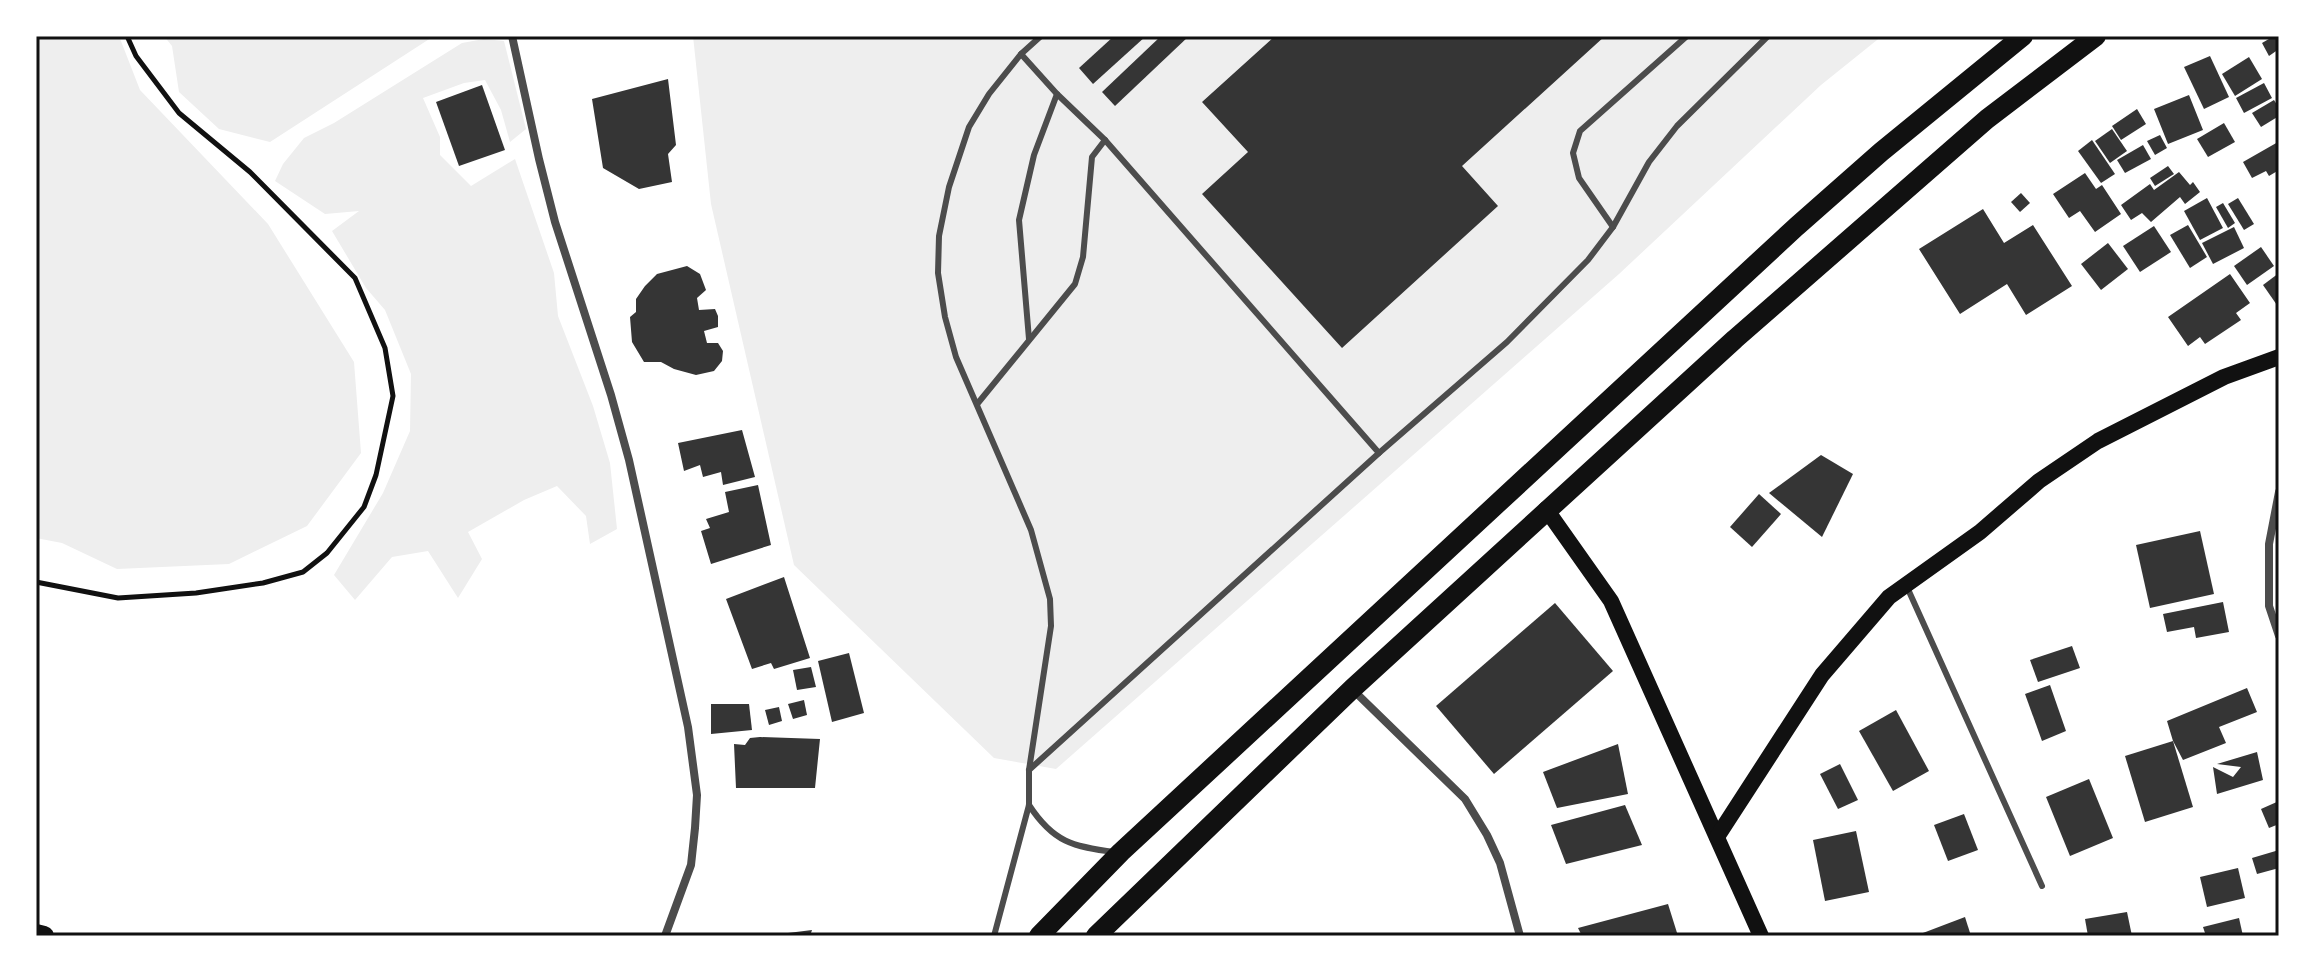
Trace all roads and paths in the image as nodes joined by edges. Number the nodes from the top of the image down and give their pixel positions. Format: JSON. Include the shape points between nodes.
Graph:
{"nodes":[{"id":1,"x":127,"y":36,"type":"edge"},
{"id":2,"x":512,"y":36,"type":"edge"},
{"id":3,"x":1041,"y":36,"type":"edge"},
{"id":4,"x":1687,"y":36,"type":"edge"},
{"id":5,"x":1768,"y":36,"type":"edge"},
{"id":6,"x":2023,"y":36,"type":"edge"},
{"id":7,"x":2096,"y":36,"type":"edge"},
{"id":8,"x":1021,"y":54,"type":"junction"},
{"id":9,"x":1057,"y":94,"type":"junction"},
{"id":10,"x":1105,"y":140,"type":"junction"},
{"id":11,"x":1613,"y":227,"type":"junction"},
{"id":12,"x":1029,"y":339,"type":"junction"},
{"id":13,"x":2279,"y":357,"type":"edge"},
{"id":14,"x":978,"y":403,"type":"junction"},
{"id":15,"x":1379,"y":453,"type":"junction"},
{"id":16,"x":2279,"y":492,"type":"edge"},
{"id":17,"x":1546,"y":509,"type":"junction"},
{"id":18,"x":36,"y":582,"type":"edge"},
{"id":19,"x":1905,"y":584,"type":"junction"},
{"id":20,"x":2279,"y":636,"type":"edge"},
{"id":21,"x":1352,"y":689,"type":"junction"},
{"id":22,"x":1029,"y":770,"type":"junction"},
{"id":23,"x":1029,"y":805,"type":"junction"},
{"id":24,"x":1717,"y":837,"type":"junction"},
{"id":25,"x":1121,"y":852,"type":"junction"},
{"id":26,"x":2042,"y":886,"type":"dead end"},
{"id":27,"x":36,"y":934,"type":"edge"},
{"id":28,"x":44,"y":936,"type":"edge"},
{"id":29,"x":665,"y":936,"type":"edge"},
{"id":30,"x":994,"y":936,"type":"edge"},
{"id":31,"x":1039,"y":936,"type":"edge"},
{"id":32,"x":1096,"y":936,"type":"edge"},
{"id":33,"x":1520,"y":936,"type":"edge"},
{"id":34,"x":1761,"y":936,"type":"edge"}],
"edges":[{"from":1,"to":18,"type":"path","via":[[179,113],[250,172],[355,278],[385,348],[393,396],[364,507],[327,553],[303,572],[196,593],[118,598]]},
{"from":2,"to":29,"type":"street","via":[[555,222],[629,460],[688,727],[697,795],[691,865]]},
{"from":3,"to":8,"type":"lane"},
{"from":4,"to":11,"type":"lane","via":[[1580,131],[1573,153],[1579,178]]},
{"from":5,"to":11,"type":"lane","via":[[1677,126],[1649,162]]},
{"from":6,"to":25,"type":"main road","via":[[1796,227]]},
{"from":7,"to":17,"type":"main road","via":[[1922,174]]},
{"from":8,"to":9,"type":"lane"},
{"from":8,"to":14,"type":"lane","via":[[969,127],[939,236],[945,317],[956,357]]},
{"from":9,"to":10,"type":"lane"},
{"from":9,"to":12,"type":"lane","via":[[1034,155],[1019,220]]},
{"from":10,"to":12,"type":"lane","via":[[1092,157],[1083,257],[1075,284]]},
{"from":10,"to":15,"type":"lane"},
{"from":11,"to":15,"type":"lane","via":[[1507,342]]},
{"from":12,"to":14,"type":"lane"},
{"from":13,"to":19,"type":"main road","via":[[2224,377],[2098,441]]},
{"from":14,"to":22,"type":"lane","via":[[1031,530],[1050,599],[1051,626]]},
{"from":15,"to":22,"type":"lane"},
{"from":16,"to":20,"type":"street","via":[[2269,544],[2269,606]]},
{"from":17,"to":21,"type":"main road"},
{"from":17,"to":24,"type":"main road","via":[[1611,601]]},
{"from":19,"to":24,"type":"main road","via":[[1822,675]]},
{"from":19,"to":26,"type":"lane"},
{"from":21,"to":32,"type":"main road"},
{"from":21,"to":33,"type":"street","via":[[1465,799],[1500,863]]},
{"from":22,"to":23,"type":"lane"},
{"from":23,"to":25,"type":"lane","via":[[1057,838]]},
{"from":23,"to":30,"type":"lane"},
{"from":24,"to":34,"type":"main road"},
{"from":25,"to":31,"type":"main road"},
{"from":27,"to":28,"type":"main road"}]}
